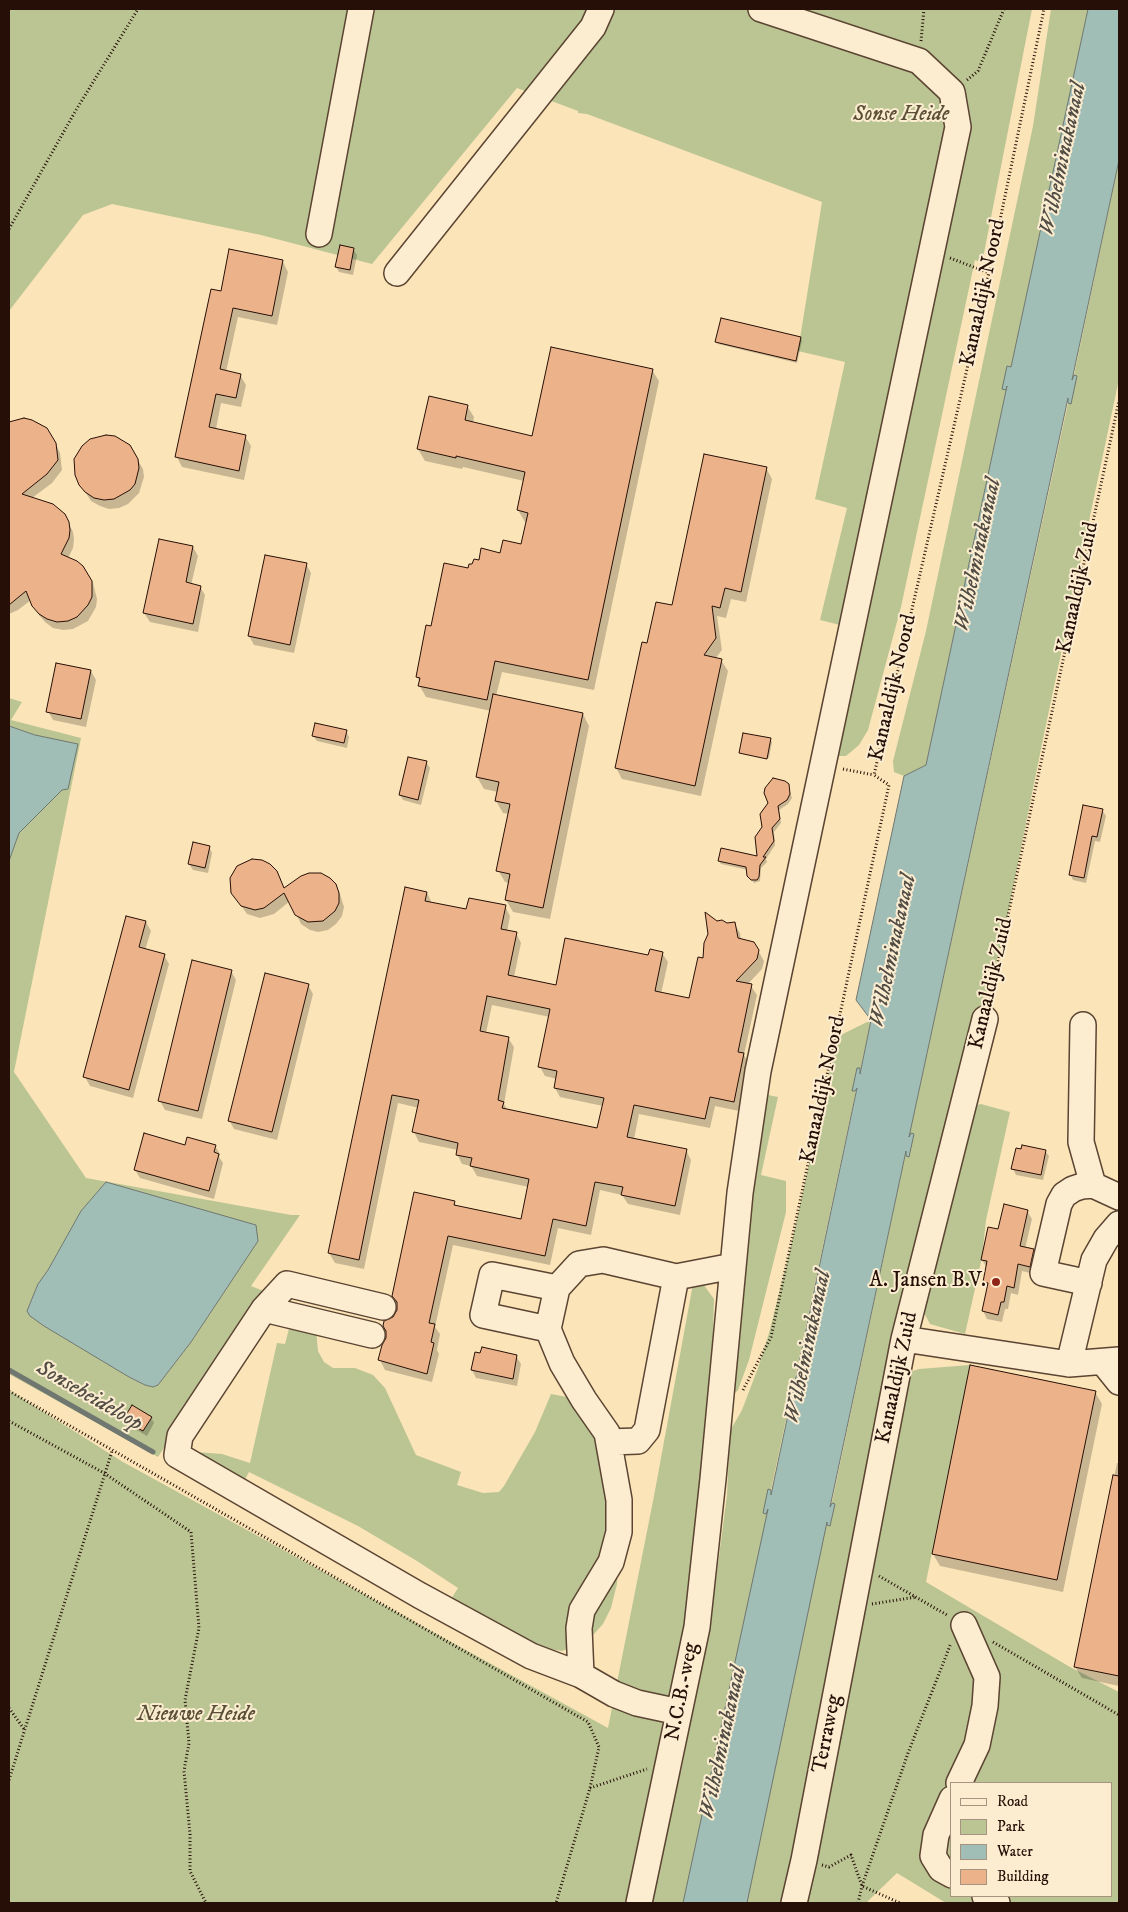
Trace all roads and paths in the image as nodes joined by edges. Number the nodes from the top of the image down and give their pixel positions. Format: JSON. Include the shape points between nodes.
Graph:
{"nodes":[{"id":1,"x":138,"y":9,"type":"edge"},
{"id":2,"x":361,"y":9,"type":"edge"},
{"id":3,"x":601,"y":9,"type":"edge"},
{"id":4,"x":760,"y":9,"type":"edge"},
{"id":5,"x":924,"y":9,"type":"edge"},
{"id":6,"x":1004,"y":9,"type":"edge"},
{"id":7,"x":1044,"y":9,"type":"edge"},
{"id":8,"x":919,"y":61,"type":"junction"},
{"id":9,"x":952,"y":92,"type":"junction"},
{"id":10,"x":9,"y":229,"type":"edge"},
{"id":11,"x":319,"y":234,"type":"dead end"},
{"id":12,"x":931,"y":250,"type":"junction"},
{"id":13,"x":397,"y":272,"type":"dead end"},
{"id":14,"x":989,"y":273,"type":"junction"},
{"id":15,"x":1119,"y":401,"type":"edge"},
{"id":16,"x":823,"y":764,"type":"junction"},
{"id":17,"x":874,"y":775,"type":"junction"},
{"id":18,"x":985,"y":1019,"type":"joint"},
{"id":19,"x":1083,"y":1025,"type":"dead end"},
{"id":20,"x":1093,"y":1185,"type":"junction"},
{"id":21,"x":1119,"y":1197,"type":"edge"},
{"id":22,"x":1119,"y":1224,"type":"edge"},
{"id":23,"x":733,"y":1266,"type":"junction"},
{"id":24,"x":676,"y":1277,"type":"junction"},
{"id":25,"x":1089,"y":1283,"type":"junction"},
{"id":26,"x":558,"y":1288,"type":"junction"},
{"id":27,"x":383,"y":1307,"type":"dead end"},
{"id":28,"x":264,"y":1308,"type":"junction"},
{"id":29,"x":548,"y":1329,"type":"junction"},
{"id":30,"x":372,"y":1334,"type":"dead end"},
{"id":31,"x":904,"y":1339,"type":"junction"},
{"id":32,"x":1111,"y":1361,"type":"edge"},
{"id":33,"x":1069,"y":1364,"type":"junction"},
{"id":34,"x":1119,"y":1382,"type":"edge"},
{"id":35,"x":9,"y":1391,"type":"edge"},
{"id":36,"x":740,"y":1395,"type":"dead end"},
{"id":37,"x":9,"y":1421,"type":"edge"},
{"id":38,"x":609,"y":1442,"type":"junction"},
{"id":39,"x":112,"y":1451,"type":"junction"},
{"id":40,"x":104,"y":1473,"type":"junction"},
{"id":41,"x":861,"y":1565,"type":"junction"},
{"id":42,"x":916,"y":1597,"type":"junction"},
{"id":43,"x":852,"y":1607,"type":"junction"},
{"id":44,"x":956,"y":1627,"type":"junction"},
{"id":45,"x":985,"y":1637,"type":"dead end"},
{"id":46,"x":581,"y":1675,"type":"junction"},
{"id":47,"x":9,"y":1708,"type":"edge"},
{"id":48,"x":679,"y":1712,"type":"junction"},
{"id":49,"x":1119,"y":1715,"type":"edge"},
{"id":50,"x":24,"y":1730,"type":"junction"},
{"id":51,"x":669,"y":1762,"type":"junction"},
{"id":52,"x":9,"y":1780,"type":"edge"},
{"id":53,"x":959,"y":1782,"type":"edge"},
{"id":54,"x":590,"y":1788,"type":"junction"},
{"id":55,"x":950,"y":1804,"type":"edge"},
{"id":56,"x":804,"y":1860,"type":"junction"},
{"id":57,"x":950,"y":1874,"type":"edge"},
{"id":58,"x":862,"y":1886,"type":"junction"},
{"id":59,"x":206,"y":1903,"type":"edge"},
{"id":60,"x":556,"y":1903,"type":"edge"},
{"id":61,"x":639,"y":1903,"type":"edge"},
{"id":62,"x":794,"y":1903,"type":"edge"},
{"id":63,"x":858,"y":1903,"type":"edge"},
{"id":64,"x":900,"y":1903,"type":"edge"}],
"edges":[{"from":1,"to":10,"type":"path"},
{"from":2,"to":11,"type":"street"},
{"from":3,"to":13,"type":"street","via":[[593,28]]},
{"from":4,"to":8,"type":"street"},
{"from":5,"to":8,"type":"path"},
{"from":6,"to":9,"type":"path","via":[[978,71]]},
{"from":7,"to":14,"type":"path","name":"Kanaaldijk Noord"},
{"from":8,"to":9,"type":"street"},
{"from":9,"to":12,"type":"street","via":[[958,127]]},
{"from":12,"to":14,"type":"path"},
{"from":12,"to":16,"type":"street"},
{"from":14,"to":17,"type":"path","name":"Kanaaldijk Noord"},
{"from":15,"to":18,"type":"path","name":"Kanaaldijk Zuid"},
{"from":16,"to":17,"type":"path"},
{"from":16,"to":23,"type":"street","via":[[758,1071]]},
{"from":17,"to":36,"type":"path","name":"Kanaaldijk Noord","via":[[889,785],[772,1338]]},
{"from":18,"to":31,"type":"street","name":"Kanaaldijk Zuid"},
{"from":19,"to":20,"type":"street","via":[[1081,1142]]},
{"from":20,"to":21,"type":"street"},
{"from":20,"to":25,"type":"street","via":[[1072,1189],[1064,1195],[1043,1273]]},
{"from":22,"to":25,"type":"street","via":[[1094,1260]]},
{"from":23,"to":24,"type":"street"},
{"from":23,"to":48,"type":"street","name":"N.C.B.-weg","via":[[696,1627]]},
{"from":24,"to":26,"type":"street","via":[[603,1260],[579,1264]]},
{"from":24,"to":38,"type":"street","via":[[647,1430],[638,1442]]},
{"from":25,"to":33,"type":"street"},
{"from":26,"to":29,"type":"street"},
{"from":26,"to":29,"type":"street","via":[[492,1275],[483,1315]]},
{"from":27,"to":28,"type":"street","via":[[286,1284]]},
{"from":28,"to":30,"type":"street"},
{"from":28,"to":46,"type":"street","via":[[180,1436],[177,1455],[531,1656]]},
{"from":29,"to":38,"type":"street","via":[[562,1363],[607,1433]]},
{"from":31,"to":33,"type":"street"},
{"from":31,"to":41,"type":"street","name":"Kanaaldijk Zuid"},
{"from":32,"to":33,"type":"street"},
{"from":32,"to":34,"type":"street"},
{"from":35,"to":39,"type":"path"},
{"from":37,"to":40,"type":"path"},
{"from":38,"to":46,"type":"street","via":[[620,1500],[619,1532],[611,1562],[582,1610],[579,1628]]},
{"from":39,"to":40,"type":"path"},
{"from":39,"to":54,"type":"path","via":[[588,1722],[599,1746]]},
{"from":40,"to":50,"type":"path"},
{"from":40,"to":59,"type":"path","via":[[191,1532],[199,1628],[185,1700],[189,1743],[184,1770],[190,1871]]},
{"from":41,"to":42,"type":"path"},
{"from":41,"to":43,"type":"street","name":"Terraweg"},
{"from":42,"to":43,"type":"path"},
{"from":42,"to":44,"type":"path"},
{"from":43,"to":56,"type":"street","name":"Terraweg"},
{"from":44,"to":53,"type":"street","via":[[987,1677],[977,1745]]},
{"from":44,"to":58,"type":"path"},
{"from":45,"to":49,"type":"path"},
{"from":46,"to":48,"type":"street","via":[[637,1704]]},
{"from":47,"to":50,"type":"path"},
{"from":48,"to":51,"type":"street","name":"N.C.B.-weg"},
{"from":50,"to":52,"type":"path"},
{"from":51,"to":54,"type":"path"},
{"from":51,"to":61,"type":"street","name":"N.C.B.-weg"},
{"from":54,"to":60,"type":"path"},
{"from":55,"to":57,"type":"street","via":[[936,1835],[933,1856],[941,1869]]},
{"from":56,"to":58,"type":"path","via":[[829,1867],[851,1855]]},
{"from":56,"to":62,"type":"street","name":"Terraweg"},
{"from":58,"to":63,"type":"path"},
{"from":58,"to":64,"type":"path"}]}
